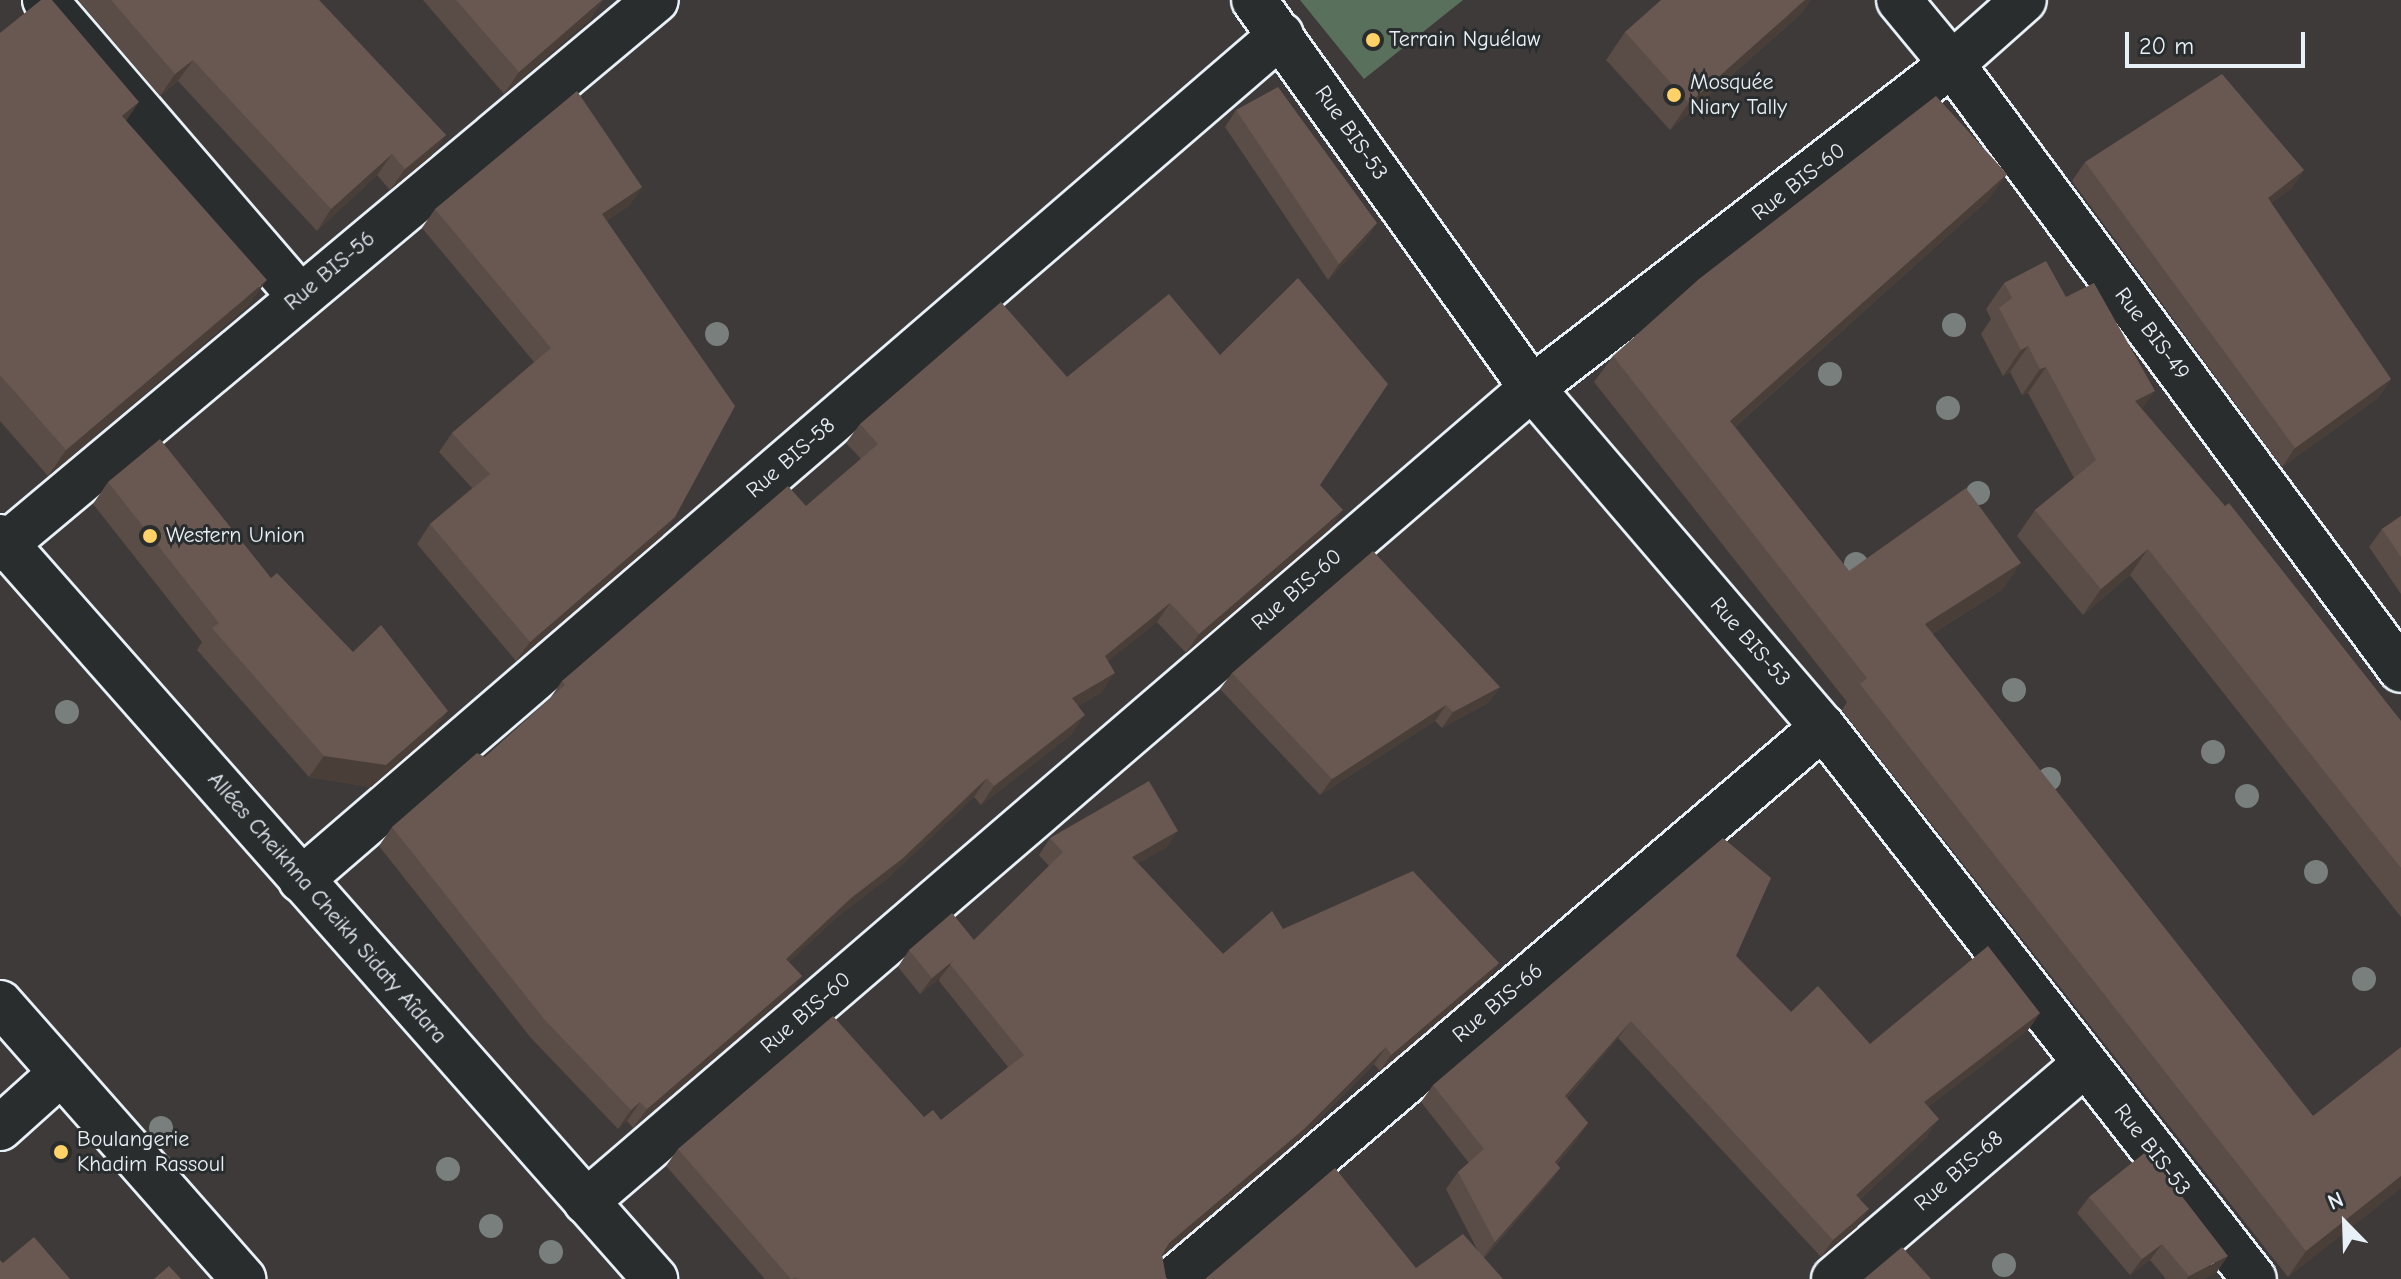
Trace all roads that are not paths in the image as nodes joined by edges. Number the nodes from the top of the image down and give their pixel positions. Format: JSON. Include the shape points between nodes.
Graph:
{"nodes":[{"id":1,"x":45,"y":0,"type":"edge"},
{"id":2,"x":656,"y":0,"type":"edge"},
{"id":3,"x":1254,"y":0,"type":"edge"},
{"id":4,"x":1899,"y":0,"type":"edge"},
{"id":5,"x":2024,"y":0,"type":"edge"},
{"id":6,"x":1281,"y":35,"type":"junction"},
{"id":7,"x":1952,"y":64,"type":"junction"},
{"id":8,"x":300,"y":296,"type":"junction"},
{"id":9,"x":1532,"y":388,"type":"junction"},
{"id":10,"x":2,"y":543,"type":"edge"},
{"id":11,"x":2401,"y":670,"type":"edge"},
{"id":12,"x":1823,"y":727,"type":"junction"},
{"id":13,"x":301,"y":880,"type":"junction"},
{"id":14,"x":0,"y":1003,"type":"edge"},
{"id":15,"x":2085,"y":1064,"type":"junction"},
{"id":16,"x":61,"y":1073,"type":"junction"},
{"id":17,"x":0,"y":1128,"type":"edge"},
{"id":18,"x":586,"y":1202,"type":"junction"},
{"id":19,"x":243,"y":1279,"type":"edge"},
{"id":20,"x":655,"y":1279,"type":"edge"},
{"id":21,"x":1174,"y":1279,"type":"edge"},
{"id":22,"x":1834,"y":1279,"type":"edge"},
{"id":23,"x":2254,"y":1279,"type":"edge"}],
"edges":[{"from":1,"to":8,"type":"street"},
{"from":2,"to":8,"type":"street","name":"Rue BIS-56"},
{"from":3,"to":6,"type":"street","name":"Rue BIS-53"},
{"from":4,"to":7,"type":"street","name":"Rue BIS-49"},
{"from":5,"to":7,"type":"street","name":"Rue BIS-60"},
{"from":6,"to":9,"type":"street","name":"Rue BIS-53"},
{"from":6,"to":13,"type":"street","name":"Rue BIS-58"},
{"from":7,"to":9,"type":"street","name":"Rue BIS-60"},
{"from":7,"to":11,"type":"street","name":"Rue BIS-49"},
{"from":8,"to":10,"type":"street","name":"Rue BIS-56"},
{"from":9,"to":12,"type":"street","name":"Rue BIS-53"},
{"from":9,"to":18,"type":"street","name":"Rue BIS-60"},
{"from":10,"to":13,"type":"street","name":"Allées Cheikhna Cheikh Sidaty Aîdara"},
{"from":12,"to":15,"type":"street","name":"Rue BIS-53"},
{"from":12,"to":21,"type":"street","name":"Rue BIS-66"},
{"from":13,"to":18,"type":"street","name":"Allées Cheikhna Cheikh Sidaty Aîdara"},
{"from":14,"to":16,"type":"street"},
{"from":15,"to":22,"type":"street","name":"Rue BIS-68"},
{"from":15,"to":23,"type":"street","name":"Rue BIS-53"},
{"from":16,"to":17,"type":"street"},
{"from":16,"to":19,"type":"street"},
{"from":18,"to":20,"type":"street","name":"Allées Cheikhna Cheikh Sidaty Aîdara"}]}
